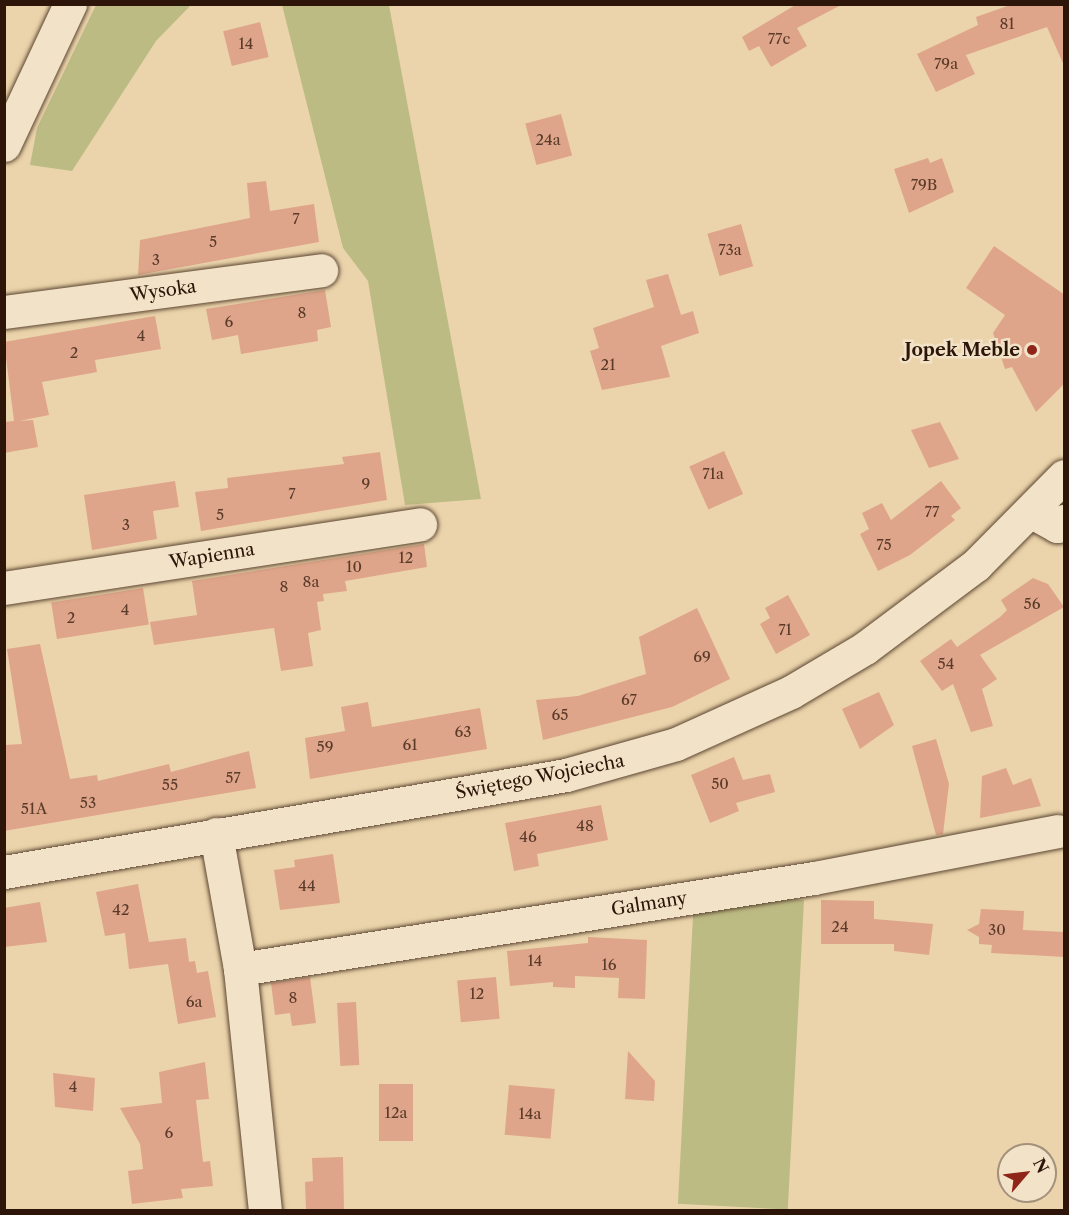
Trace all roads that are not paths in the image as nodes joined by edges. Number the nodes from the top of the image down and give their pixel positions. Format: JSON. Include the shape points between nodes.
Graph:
{"nodes":[{"id":1,"x":70,"y":4,"type":"edge"},
{"id":2,"x":4,"y":145,"type":"edge"},
{"id":3,"x":321,"y":270,"type":"dead end"},
{"id":4,"x":4,"y":312,"type":"edge"},
{"id":5,"x":1065,"y":476,"type":"edge"},
{"id":6,"x":1032,"y":512,"type":"junction"},
{"id":7,"x":1065,"y":521,"type":"edge"},
{"id":8,"x":420,"y":524,"type":"dead end"},
{"id":9,"x":4,"y":588,"type":"edge"},
{"id":10,"x":1058,"y":831,"type":"dead end"},
{"id":11,"x":216,"y":834,"type":"junction"},
{"id":12,"x":4,"y":872,"type":"edge"},
{"id":13,"x":240,"y":969,"type":"junction"},
{"id":14,"x":265,"y":1210,"type":"edge"}],
"edges":[{"from":1,"to":2,"type":"street"},
{"from":3,"to":4,"type":"street","name":"Wysoka"},
{"from":5,"to":6,"type":"street","name":"Świętego Wojciecha"},
{"from":6,"to":7,"type":"street","via":[[1057,526]]},
{"from":6,"to":11,"type":"street","name":"Świętego Wojciecha","via":[[976,565],[865,648],[791,692],[676,744],[566,775]]},
{"from":8,"to":9,"type":"street","name":"Wapienna"},
{"from":10,"to":13,"type":"street","name":"Galmany","via":[[814,878]]},
{"from":11,"to":12,"type":"street","name":"Świętego Wojciecha"},
{"from":11,"to":13,"type":"street"},
{"from":13,"to":14,"type":"street"}]}
